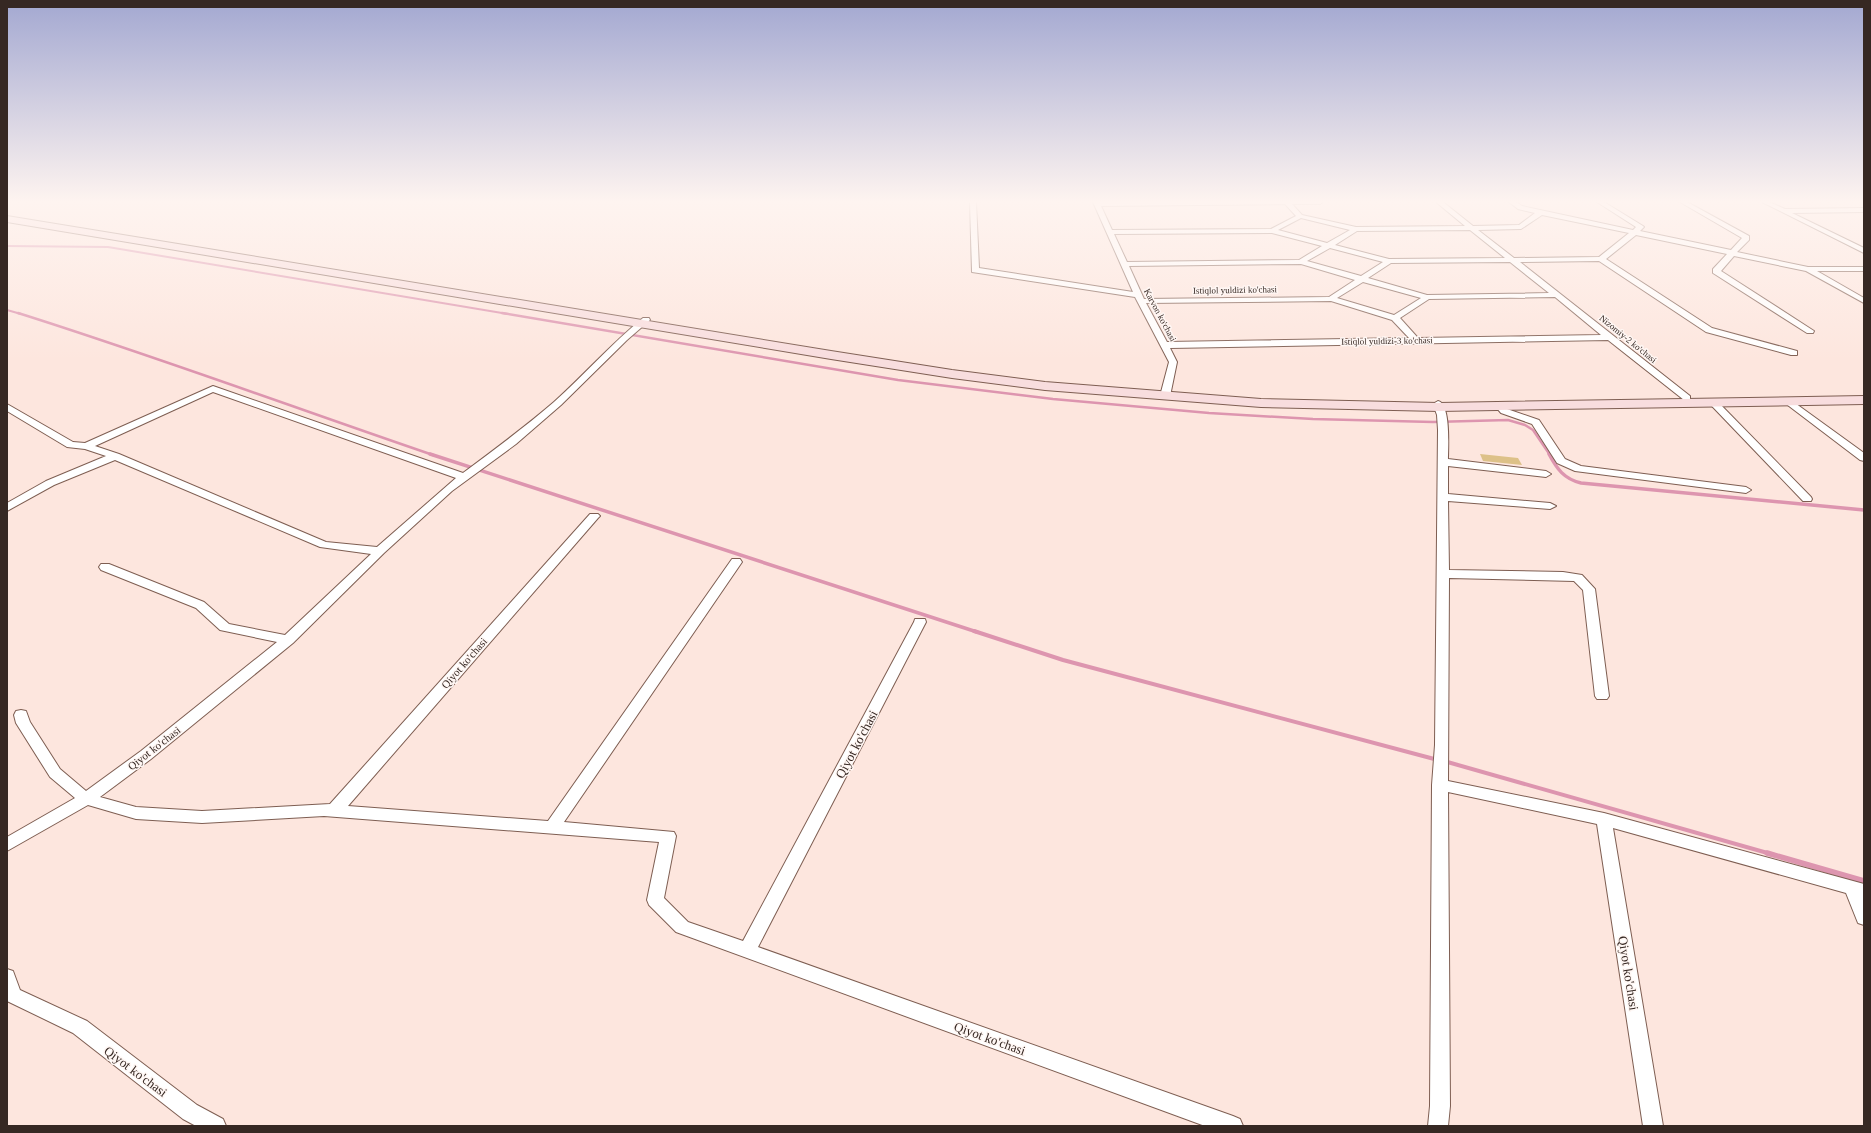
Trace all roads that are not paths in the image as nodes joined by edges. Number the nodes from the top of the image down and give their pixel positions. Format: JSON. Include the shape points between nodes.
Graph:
{"nodes":[{"id":1,"x":223,"y":255,"type":"edge"},
{"id":2,"x":239,"y":255,"type":"edge"},
{"id":3,"x":975,"y":255,"type":"edge"},
{"id":4,"x":1120,"y":255,"type":"edge"},
{"id":5,"x":1314,"y":255,"type":"edge"},
{"id":6,"x":1365,"y":255,"type":"edge"},
{"id":7,"x":1507,"y":255,"type":"edge"},
{"id":8,"x":1606,"y":255,"type":"edge"},
{"id":9,"x":1730,"y":255,"type":"edge"},
{"id":10,"x":1740,"y":255,"type":"edge"},
{"id":11,"x":1512,"y":259,"type":"junction"},
{"id":12,"x":1601,"y":259,"type":"junction"},
{"id":13,"x":1389,"y":261,"type":"junction"},
{"id":14,"x":1301,"y":262,"type":"junction"},
{"id":15,"x":1124,"y":264,"type":"junction"},
{"id":16,"x":1808,"y":269,"type":"junction"},
{"id":17,"x":1864,"y":269,"type":"edge"},
{"id":18,"x":1359,"y":279,"type":"junction"},
{"id":19,"x":1557,"y":295,"type":"junction"},
{"id":20,"x":1427,"y":297,"type":"junction"},
{"id":21,"x":1139,"y":298,"type":"junction"},
{"id":22,"x":1331,"y":299,"type":"junction"},
{"id":23,"x":1864,"y":301,"type":"edge"},
{"id":24,"x":1395,"y":318,"type":"junction"},
{"id":25,"x":640,"y":324,"type":"junction"},
{"id":26,"x":1810,"y":330,"type":"dead end"},
{"id":27,"x":1609,"y":337,"type":"junction"},
{"id":28,"x":1415,"y":340,"type":"junction"},
{"id":29,"x":1165,"y":345,"type":"junction"},
{"id":30,"x":1794,"y":353,"type":"dead end"},
{"id":31,"x":1165,"y":394,"type":"junction"},
{"id":32,"x":1864,"y":395,"type":"edge"},
{"id":33,"x":1687,"y":398,"type":"junction"},
{"id":34,"x":1864,"y":400,"type":"edge"},
{"id":35,"x":1788,"y":401,"type":"junction"},
{"id":36,"x":1713,"y":402,"type":"junction"},
{"id":37,"x":1438,"y":405,"type":"junction"},
{"id":38,"x":1500,"y":406,"type":"junction"},
{"id":39,"x":7,"y":407,"type":"edge"},
{"id":40,"x":86,"y":446,"type":"junction"},
{"id":41,"x":115,"y":456,"type":"junction"},
{"id":42,"x":1864,"y":458,"type":"edge"},
{"id":43,"x":1443,"y":462,"type":"junction"},
{"id":44,"x":1546,"y":474,"type":"dead end"},
{"id":45,"x":464,"y":476,"type":"junction"},
{"id":46,"x":1746,"y":490,"type":"dead end"},
{"id":47,"x":1443,"y":497,"type":"junction"},
{"id":48,"x":1807,"y":499,"type":"dead end"},
{"id":49,"x":1550,"y":506,"type":"dead end"},
{"id":50,"x":7,"y":508,"type":"edge"},
{"id":51,"x":594,"y":516,"type":"dead end"},
{"id":52,"x":380,"y":551,"type":"junction"},
{"id":53,"x":736,"y":562,"type":"dead end"},
{"id":54,"x":106,"y":566,"type":"dead end"},
{"id":55,"x":1443,"y":574,"type":"junction"},
{"id":56,"x":920,"y":622,"type":"dead end"},
{"id":57,"x":288,"y":640,"type":"junction"},
{"id":58,"x":1602,"y":696,"type":"dead end"},
{"id":59,"x":21,"y":715,"type":"dead end"},
{"id":60,"x":1440,"y":785,"type":"junction"},
{"id":61,"x":86,"y":798,"type":"junction"},
{"id":62,"x":334,"y":811,"type":"junction"},
{"id":63,"x":1604,"y":819,"type":"junction"},
{"id":64,"x":552,"y":827,"type":"junction"},
{"id":65,"x":7,"y":845,"type":"edge"},
{"id":66,"x":1858,"y":889,"type":"edge"},
{"id":67,"x":1864,"y":918,"type":"edge"},
{"id":68,"x":747,"y":951,"type":"junction"},
{"id":69,"x":7,"y":977,"type":"edge"},
{"id":70,"x":10,"y":998,"type":"edge"},
{"id":71,"x":216,"y":1126,"type":"edge"},
{"id":72,"x":1233,"y":1126,"type":"edge"},
{"id":73,"x":1438,"y":1126,"type":"edge"},
{"id":74,"x":1653,"y":1126,"type":"edge"}],
"edges":[{"from":1,"to":25,"type":"main road"},
{"from":2,"to":25,"type":"main road"},
{"from":3,"to":21,"type":"street","name":"Istiqlol yuldizi ko'chasi","via":[[975,270]]},
{"from":4,"to":15,"type":"street","name":"Karvon ko'chasi"},
{"from":5,"to":14,"type":"street"},
{"from":6,"to":13,"type":"street"},
{"from":7,"to":11,"type":"street","name":"Nizomiy-2 ko'chasi"},
{"from":8,"to":12,"type":"street"},
{"from":9,"to":26,"type":"street","via":[[1716,272]]},
{"from":10,"to":16,"type":"street"},
{"from":11,"to":12,"type":"street"},
{"from":11,"to":13,"type":"street"},
{"from":11,"to":19,"type":"street","name":"Nizomiy-2 ko'chasi"},
{"from":12,"to":30,"type":"street","via":[[1709,330]]},
{"from":13,"to":18,"type":"street"},
{"from":14,"to":15,"type":"street"},
{"from":14,"to":18,"type":"street"},
{"from":15,"to":21,"type":"street","name":"Karvon ko'chasi"},
{"from":16,"to":17,"type":"street"},
{"from":16,"to":23,"type":"street"},
{"from":18,"to":20,"type":"street"},
{"from":18,"to":22,"type":"street"},
{"from":19,"to":20,"type":"street"},
{"from":19,"to":27,"type":"street","name":"Nizomiy-2 ko'chasi"},
{"from":20,"to":24,"type":"street"},
{"from":21,"to":22,"type":"street","name":"Istiqlol yuldizi ko'chasi"},
{"from":21,"to":29,"type":"street","name":"Karvon ko'chasi"},
{"from":22,"to":24,"type":"street","name":"Istiqlol yuldizi ko'chasi"},
{"from":24,"to":28,"type":"street"},
{"from":25,"to":31,"type":"main road","via":[[952,374],[1052,386]]},
{"from":25,"to":45,"type":"street","name":"Qiyot ko'chasi","via":[[558,403]]},
{"from":27,"to":28,"type":"street","name":"Istiqlol yuldizi-3 ko'chasi"},
{"from":27,"to":33,"type":"street","name":"Nizomiy-2 ko'chasi"},
{"from":28,"to":29,"type":"street","name":"Istiqlol yuldizi-3 ko'chasi"},
{"from":29,"to":31,"type":"street","name":"Karvon ko'chasi","via":[[1173,362]]},
{"from":31,"to":37,"type":"main road","via":[[1277,404]]},
{"from":32,"to":33,"type":"main road"},
{"from":33,"to":37,"type":"main road"},
{"from":34,"to":35,"type":"main road"},
{"from":35,"to":36,"type":"main road"},
{"from":35,"to":42,"type":"street"},
{"from":36,"to":38,"type":"main road"},
{"from":36,"to":48,"type":"street"},
{"from":37,"to":38,"type":"main road"},
{"from":37,"to":43,"type":"street","via":[[1442,415]]},
{"from":38,"to":46,"type":"street","via":[[1504,411],[1536,422],[1561,461],[1579,469]]},
{"from":39,"to":40,"type":"street","via":[[71,445]]},
{"from":40,"to":41,"type":"street"},
{"from":40,"to":45,"type":"street","via":[[213,389]]},
{"from":41,"to":50,"type":"street","via":[[50,483]]},
{"from":41,"to":52,"type":"street","via":[[324,545]]},
{"from":43,"to":44,"type":"street"},
{"from":43,"to":47,"type":"street"},
{"from":45,"to":52,"type":"street","name":"Qiyot ko'chasi"},
{"from":47,"to":49,"type":"street"},
{"from":47,"to":55,"type":"street"},
{"from":51,"to":62,"type":"street","name":"Qiyot ko'chasi"},
{"from":52,"to":57,"type":"street","name":"Qiyot ko'chasi"},
{"from":53,"to":64,"type":"street"},
{"from":54,"to":57,"type":"street","via":[[200,605],[225,627]]},
{"from":55,"to":58,"type":"street","via":[[1578,578],[1589,589]]},
{"from":55,"to":60,"type":"street"},
{"from":56,"to":68,"type":"street","name":"Qiyot ko'chasi"},
{"from":57,"to":61,"type":"street","name":"Qiyot ko'chasi","via":[[146,755]]},
{"from":59,"to":61,"type":"street","name":"Qiyot ko'chasi","via":[[23,723],[55,774]]},
{"from":60,"to":63,"type":"street"},
{"from":60,"to":73,"type":"street"},
{"from":61,"to":62,"type":"street","name":"Qiyot ko'chasi","via":[[136,813],[202,818]]},
{"from":61,"to":65,"type":"street","name":"Qiyot ko'chasi"},
{"from":62,"to":64,"type":"street","name":"Qiyot ko'chasi"},
{"from":63,"to":66,"type":"street"},
{"from":63,"to":74,"type":"street","name":"Qiyot ko'chasi"},
{"from":64,"to":68,"type":"street","name":"Qiyot ko'chasi","via":[[668,836],[655,900],[682,927]]},
{"from":66,"to":67,"type":"street"},
{"from":68,"to":72,"type":"street","name":"Qiyot ko'chasi"},
{"from":69,"to":70,"type":"street","name":"Qiyot ko'chasi"},
{"from":70,"to":71,"type":"street","name":"Qiyot ko'chasi","via":[[80,1027],[190,1112]]}]}
